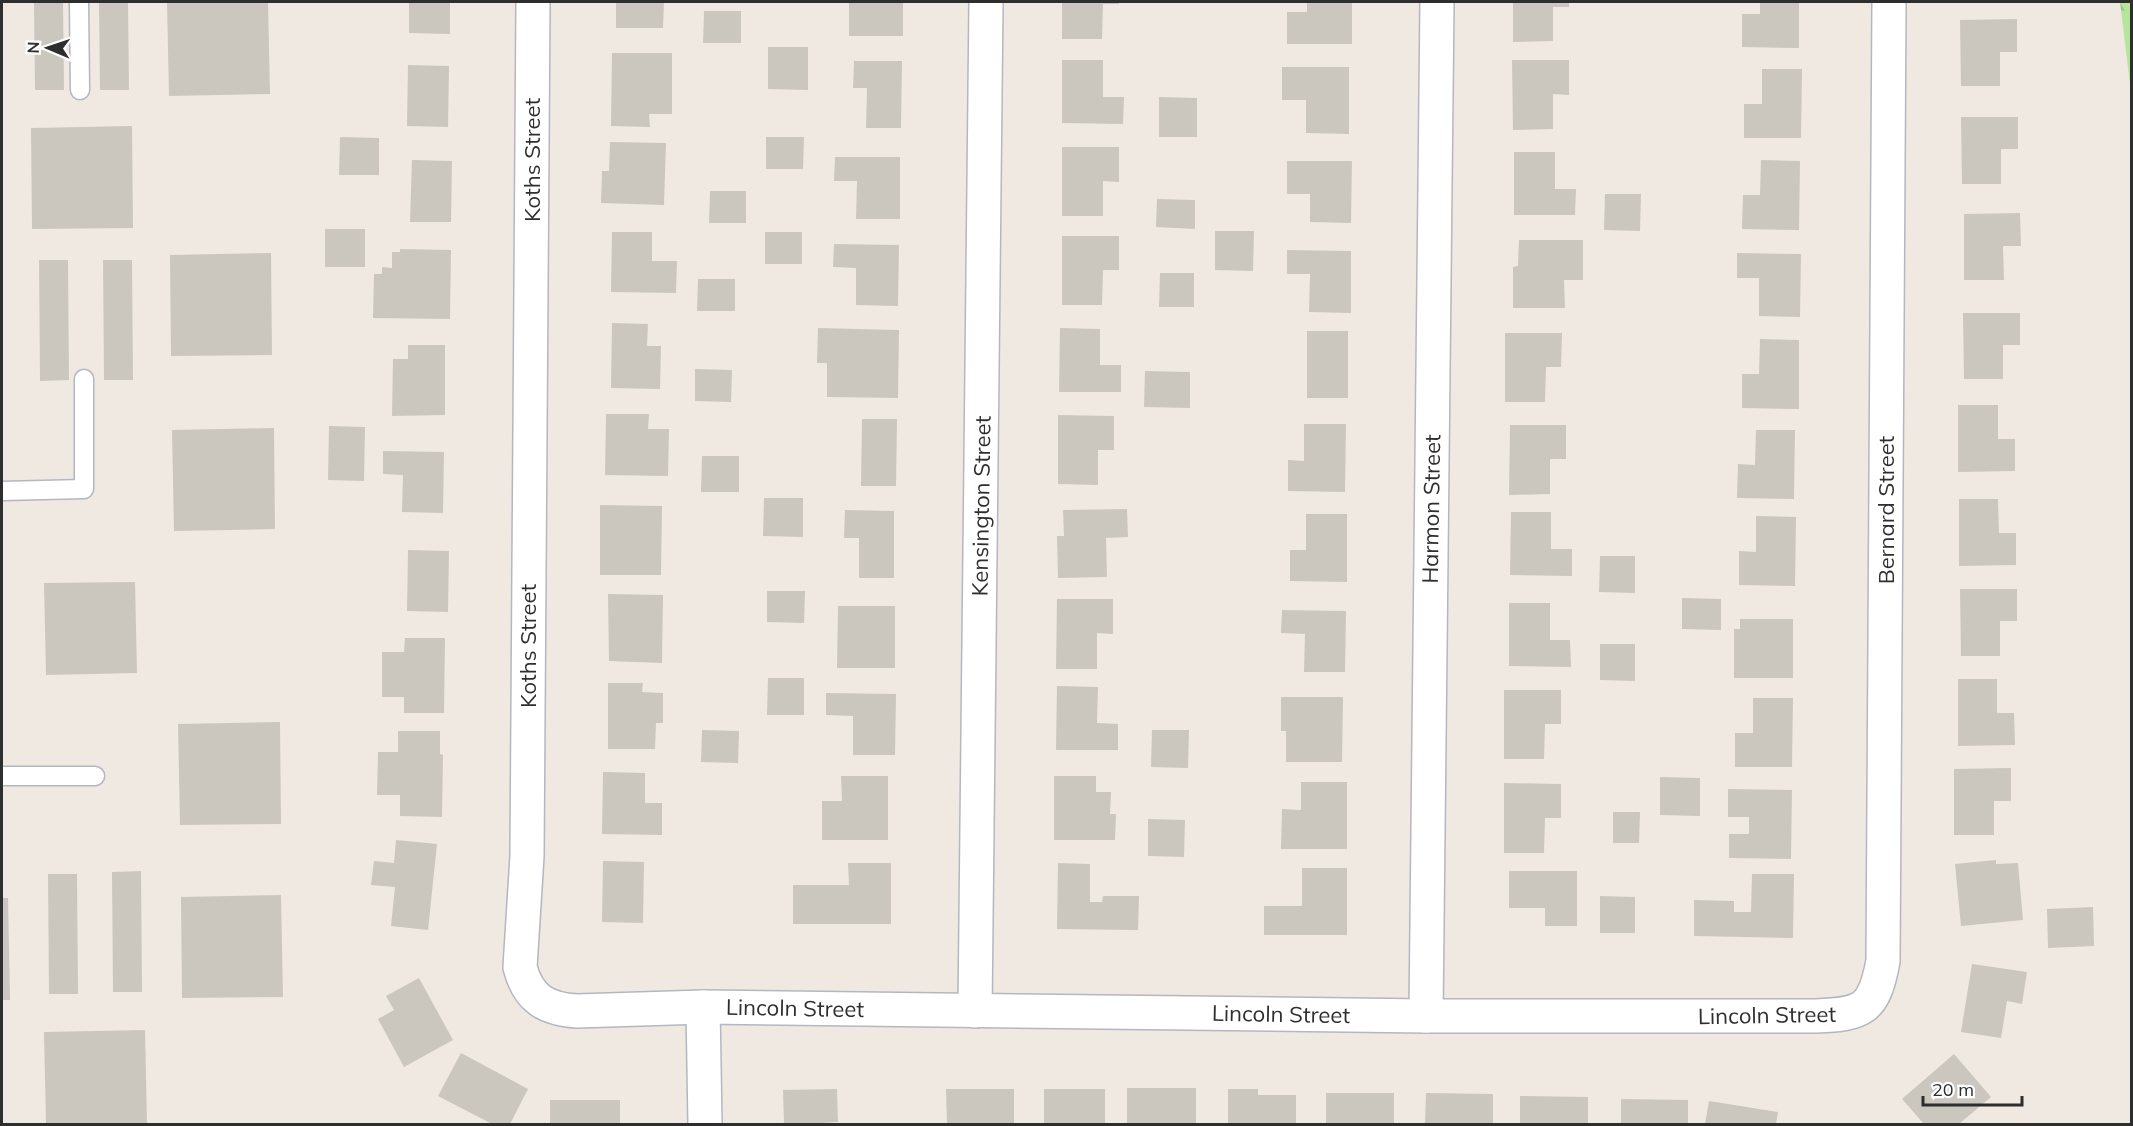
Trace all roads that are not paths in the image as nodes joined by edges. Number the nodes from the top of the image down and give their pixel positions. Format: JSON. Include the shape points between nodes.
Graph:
{"nodes":[{"id":1,"x":79,"y":2,"type":"edge"},
{"id":2,"x":533,"y":2,"type":"edge"},
{"id":3,"x":986,"y":2,"type":"edge"},
{"id":4,"x":1437,"y":2,"type":"edge"},
{"id":5,"x":1889,"y":2,"type":"edge"},
{"id":6,"x":80,"y":90,"type":"dead end"},
{"id":7,"x":84,"y":379,"type":"dead end"},
{"id":8,"x":2,"y":490,"type":"edge"},
{"id":9,"x":2,"y":776,"type":"edge"},
{"id":10,"x":95,"y":776,"type":"dead end"},
{"id":11,"x":703,"y":1007,"type":"junction"},
{"id":12,"x":975,"y":1011,"type":"junction"},
{"id":13,"x":1858,"y":1011,"type":"joint"},
{"id":14,"x":1425,"y":1016,"type":"junction"},
{"id":15,"x":705,"y":1125,"type":"edge"}],
"edges":[{"from":1,"to":6,"type":"lane"},
{"from":2,"to":11,"type":"street","name":"Koths Street","via":[[527,856],[520,967],[533,996],[561,1010]]},
{"from":3,"to":12,"type":"street","name":"Kensington Street"},
{"from":4,"to":14,"type":"street","name":"Harmon Street"},
{"from":5,"to":13,"type":"street","name":"Bernard Street","via":[[1883,961],[1879,983],[1870,1001]]},
{"from":7,"to":8,"type":"lane","via":[[84,489]]},
{"from":9,"to":10,"type":"lane"},
{"from":11,"to":12,"type":"street","name":"Lincoln Street"},
{"from":11,"to":15,"type":"street"},
{"from":12,"to":14,"type":"street","name":"Lincoln Street"},
{"from":13,"to":14,"type":"street","name":"Lincoln Street","via":[[1816,1016]]}]}
